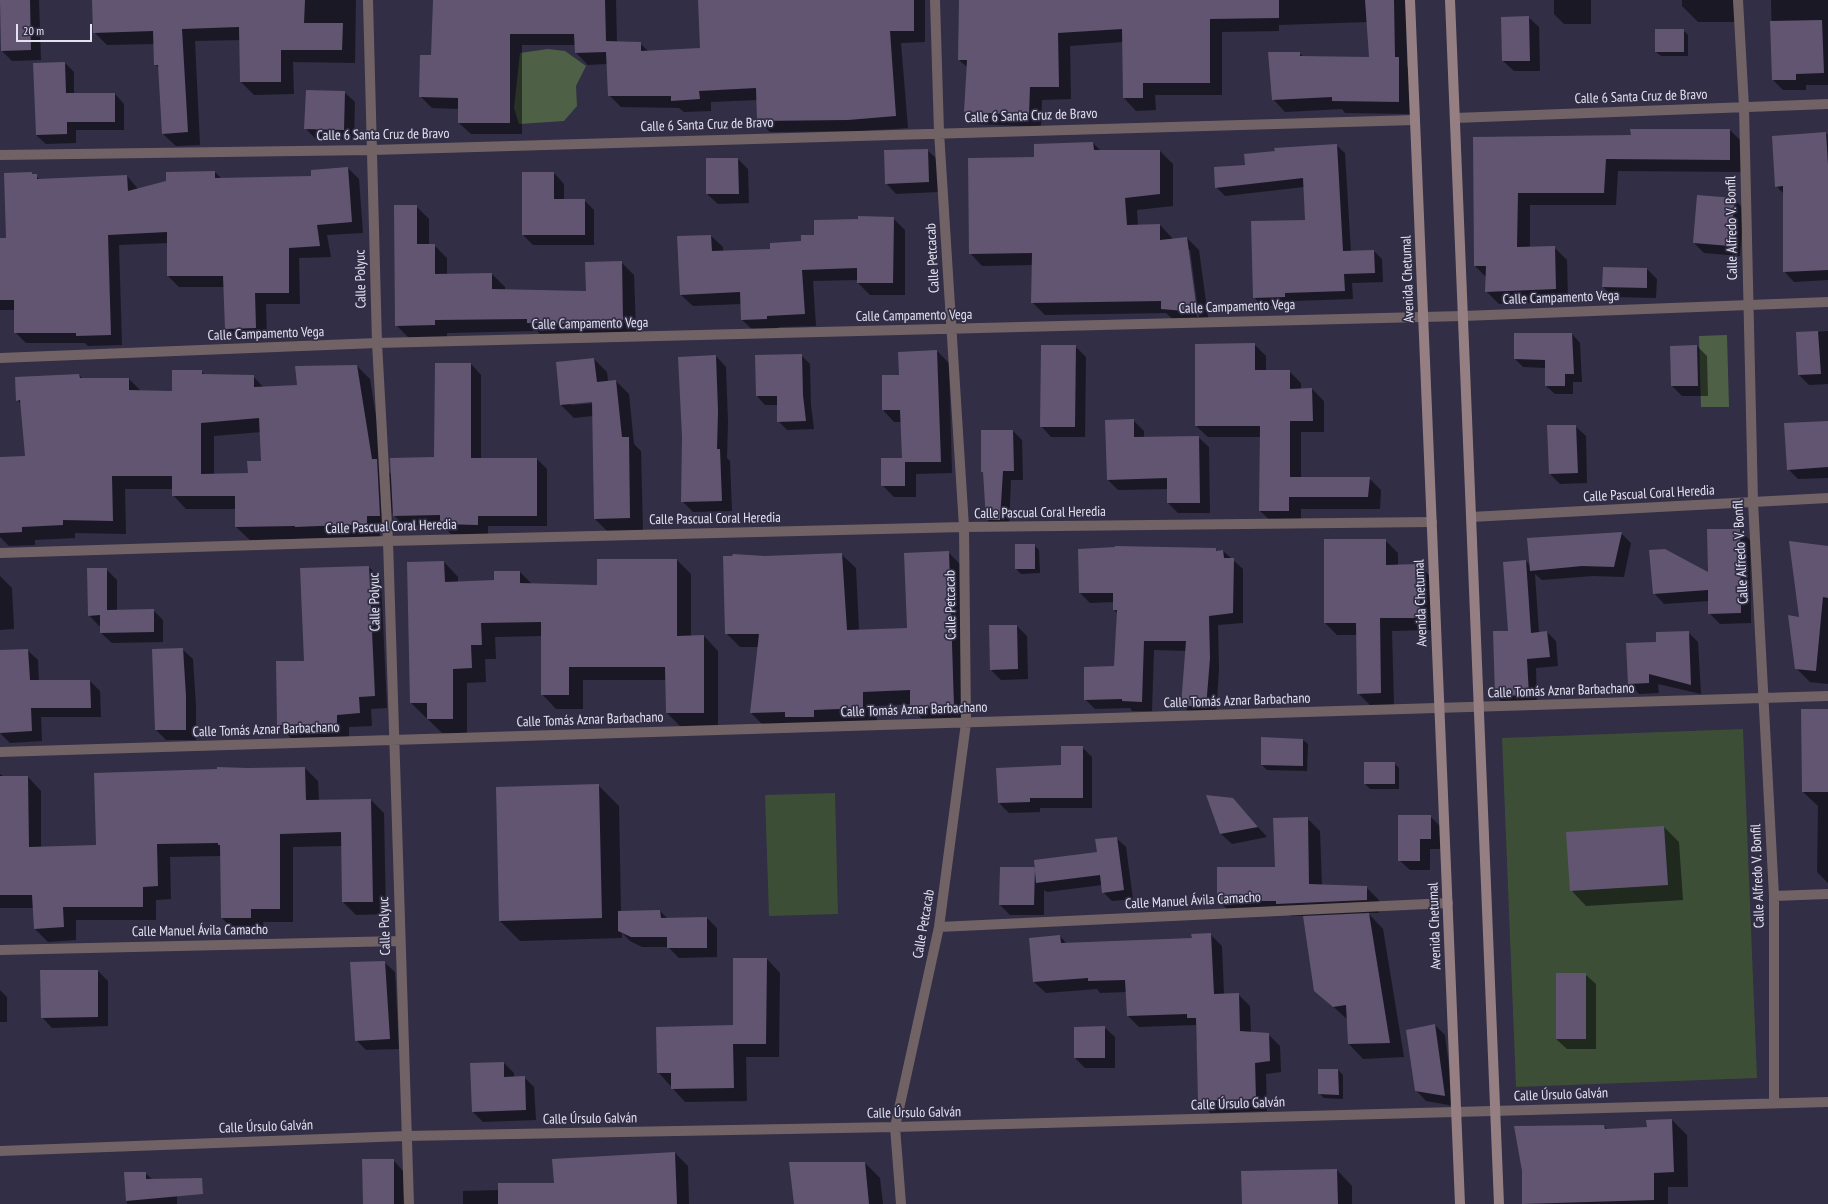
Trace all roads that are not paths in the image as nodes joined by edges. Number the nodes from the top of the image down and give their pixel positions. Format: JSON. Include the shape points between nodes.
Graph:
{"nodes":[{"id":1,"x":368,"y":0,"type":"edge"},
{"id":2,"x":935,"y":0,"type":"edge"},
{"id":3,"x":1410,"y":0,"type":"edge"},
{"id":4,"x":1450,"y":0,"type":"edge"},
{"id":5,"x":1738,"y":0,"type":"edge"},
{"id":6,"x":1828,"y":104,"type":"edge"},
{"id":7,"x":1744,"y":107,"type":"junction"},
{"id":8,"x":1455,"y":118,"type":"junction"},
{"id":9,"x":1415,"y":120,"type":"junction"},
{"id":10,"x":939,"y":132,"type":"junction"},
{"id":11,"x":372,"y":150,"type":"junction"},
{"id":12,"x":0,"y":156,"type":"edge"},
{"id":13,"x":1828,"y":302,"type":"edge"},
{"id":14,"x":1748,"y":304,"type":"junction"},
{"id":15,"x":1423,"y":316,"type":"junction"},
{"id":16,"x":1463,"y":316,"type":"junction"},
{"id":17,"x":951,"y":330,"type":"junction"},
{"id":18,"x":377,"y":343,"type":"junction"},
{"id":19,"x":0,"y":358,"type":"edge"},
{"id":20,"x":1828,"y":498,"type":"edge"},
{"id":21,"x":1753,"y":502,"type":"junction"},
{"id":22,"x":1471,"y":517,"type":"junction"},
{"id":23,"x":1432,"y":522,"type":"junction"},
{"id":24,"x":964,"y":528,"type":"junction"},
{"id":25,"x":388,"y":541,"type":"junction"},
{"id":26,"x":0,"y":553,"type":"edge"},
{"id":27,"x":1828,"y":696,"type":"edge"},
{"id":28,"x":1763,"y":698,"type":"junction"},
{"id":29,"x":1479,"y":707,"type":"junction"},
{"id":30,"x":1440,"y":708,"type":"junction"},
{"id":31,"x":966,"y":723,"type":"junction"},
{"id":32,"x":393,"y":740,"type":"junction"},
{"id":33,"x":0,"y":752,"type":"edge"},
{"id":34,"x":1828,"y":894,"type":"edge"},
{"id":35,"x":1774,"y":896,"type":"junction"},
{"id":36,"x":1448,"y":903,"type":"junction"},
{"id":37,"x":939,"y":927,"type":"junction"},
{"id":38,"x":400,"y":941,"type":"junction"},
{"id":39,"x":0,"y":950,"type":"edge"},
{"id":40,"x":1828,"y":1102,"type":"edge"},
{"id":41,"x":1774,"y":1103,"type":"junction"},
{"id":42,"x":1495,"y":1111,"type":"junction"},
{"id":43,"x":1456,"y":1112,"type":"junction"},
{"id":44,"x":896,"y":1127,"type":"junction"},
{"id":45,"x":405,"y":1136,"type":"junction"},
{"id":46,"x":0,"y":1151,"type":"edge"},
{"id":47,"x":409,"y":1204,"type":"edge"},
{"id":48,"x":901,"y":1204,"type":"edge"},
{"id":49,"x":1460,"y":1204,"type":"edge"},
{"id":50,"x":1499,"y":1204,"type":"edge"}],
"edges":[{"from":1,"to":11,"type":"street","name":"Calle Polyuc"},
{"from":2,"to":10,"type":"street","name":"Calle Petcacab"},
{"from":3,"to":9,"type":"main road","name":"Avenida Chetumal"},
{"from":4,"to":8,"type":"main road"},
{"from":5,"to":7,"type":"street","name":"Calle Alfredo V. Bonfil"},
{"from":6,"to":7,"type":"street","name":"Calle 6 Santa Cruz de Bravo"},
{"from":7,"to":8,"type":"street","name":"Calle 6 Santa Cruz de Bravo"},
{"from":7,"to":14,"type":"street","name":"Calle Alfredo V. Bonfil"},
{"from":8,"to":16,"type":"main road"},
{"from":9,"to":10,"type":"street","name":"Calle 6 Santa Cruz de Bravo"},
{"from":9,"to":15,"type":"main road","name":"Avenida Chetumal"},
{"from":10,"to":11,"type":"street","name":"Calle 6 Santa Cruz de Bravo"},
{"from":10,"to":17,"type":"street","name":"Calle Petcacab"},
{"from":11,"to":12,"type":"street","name":"Calle 6 Santa Cruz de Bravo"},
{"from":11,"to":18,"type":"street","name":"Calle Polyuc"},
{"from":13,"to":14,"type":"street","name":"Calle Campamento Vega"},
{"from":14,"to":16,"type":"street","name":"Calle Campamento Vega"},
{"from":14,"to":21,"type":"street","name":"Calle Alfredo V. Bonfil"},
{"from":15,"to":16,"type":"street","name":"Calle Campamento Vega"},
{"from":15,"to":17,"type":"street","name":"Calle Campamento Vega"},
{"from":15,"to":23,"type":"main road","name":"Avenida Chetumal"},
{"from":16,"to":22,"type":"main road"},
{"from":17,"to":18,"type":"street","name":"Calle Campamento Vega"},
{"from":17,"to":24,"type":"street","name":"Calle Petcacab"},
{"from":18,"to":19,"type":"street","name":"Calle Campamento Vega"},
{"from":18,"to":25,"type":"street","name":"Calle Polyuc"},
{"from":20,"to":21,"type":"street","name":"Calle Pascual Coral Heredia"},
{"from":21,"to":22,"type":"street","name":"Calle Pascual Coral Heredia"},
{"from":21,"to":28,"type":"street","name":"Calle Alfredo V. Bonfil"},
{"from":22,"to":29,"type":"main road"},
{"from":23,"to":24,"type":"street","name":"Calle Pascual Coral Heredia"},
{"from":23,"to":30,"type":"main road","name":"Avenida Chetumal"},
{"from":24,"to":25,"type":"street","name":"Calle Pascual Coral Heredia"},
{"from":24,"to":31,"type":"street","name":"Calle Petcacab"},
{"from":25,"to":26,"type":"street","name":"Calle Pascual Coral Heredia"},
{"from":25,"to":32,"type":"street","name":"Calle Polyuc"},
{"from":27,"to":28,"type":"street","name":"Calle Tomás Aznar Barbachano"},
{"from":28,"to":29,"type":"street","name":"Calle Tomás Aznar Barbachano"},
{"from":28,"to":35,"type":"street","name":"Calle Alfredo V. Bonfil"},
{"from":29,"to":30,"type":"street","name":"Calle Tomás Aznar Barbachano"},
{"from":29,"to":42,"type":"main road"},
{"from":30,"to":31,"type":"street","name":"Calle Tomás Aznar Barbachano"},
{"from":30,"to":36,"type":"main road","name":"Avenida Chetumal"},
{"from":31,"to":32,"type":"street","name":"Calle Tomás Aznar Barbachano"},
{"from":31,"to":37,"type":"street","name":"Calle Petcacab"},
{"from":32,"to":33,"type":"street","name":"Calle Tomás Aznar Barbachano"},
{"from":32,"to":38,"type":"street","name":"Calle Polyuc"},
{"from":34,"to":35,"type":"street"},
{"from":35,"to":41,"type":"street","name":"Calle Alfredo V. Bonfil"},
{"from":36,"to":37,"type":"street","name":"Calle Manuel Ávila Camacho"},
{"from":36,"to":43,"type":"main road","name":"Avenida Chetumal"},
{"from":37,"to":44,"type":"street","name":"Calle Petcacab"},
{"from":38,"to":39,"type":"street","name":"Calle Manuel Ávila Camacho"},
{"from":38,"to":45,"type":"street","name":"Calle Polyuc"},
{"from":40,"to":41,"type":"street","name":"Calle Úrsulo Galván"},
{"from":41,"to":42,"type":"street","name":"Calle Úrsulo Galván"},
{"from":42,"to":43,"type":"street","name":"Calle Úrsulo Galván"},
{"from":42,"to":50,"type":"main road"},
{"from":43,"to":44,"type":"street","name":"Calle Úrsulo Galván"},
{"from":43,"to":49,"type":"main road","name":"Avenida Chetumal"},
{"from":44,"to":45,"type":"street","name":"Calle Úrsulo Galván"},
{"from":44,"to":48,"type":"street","name":"Calle Petcacab"},
{"from":45,"to":46,"type":"street","name":"Calle Úrsulo Galván"},
{"from":45,"to":47,"type":"street","name":"Calle Polyuc"}]}
